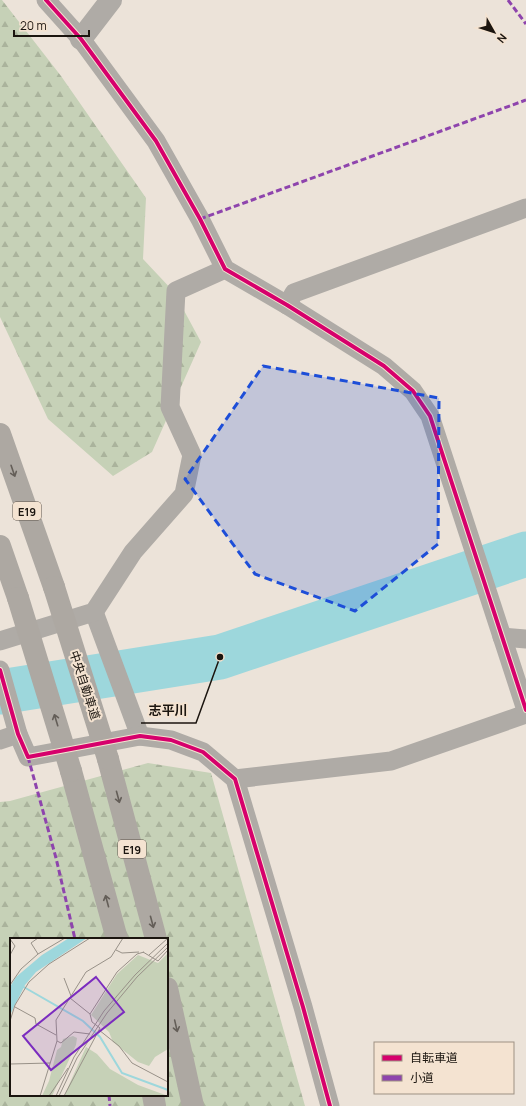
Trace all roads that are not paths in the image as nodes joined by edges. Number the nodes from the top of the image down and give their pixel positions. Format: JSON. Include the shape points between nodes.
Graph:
{"nodes":[{"id":1,"x":46,"y":0,"type":"edge"},
{"id":2,"x":111,"y":0,"type":"edge"},
{"id":3,"x":81,"y":39,"type":"junction"},
{"id":4,"x":526,"y":208,"type":"edge"},
{"id":5,"x":226,"y":269,"type":"junction"},
{"id":6,"x":287,"y":305,"type":"junction"},
{"id":7,"x":0,"y":434,"type":"edge"},
{"id":8,"x":0,"y":546,"type":"edge"},
{"id":9,"x":94,"y":612,"type":"junction"},
{"id":10,"x":502,"y":637,"type":"junction"},
{"id":11,"x":526,"y":639,"type":"edge"},
{"id":12,"x":0,"y":641,"type":"edge"},
{"id":13,"x":0,"y":670,"type":"edge"},
{"id":14,"x":526,"y":710,"type":"edge"},
{"id":15,"x":526,"y":714,"type":"edge"},
{"id":16,"x":18,"y":734,"type":"junction"},
{"id":17,"x":140,"y":736,"type":"junction"},
{"id":18,"x":0,"y":740,"type":"edge"},
{"id":19,"x":235,"y":779,"type":"junction"},
{"id":20,"x":117,"y":938,"type":"edge"},
{"id":21,"x":156,"y":938,"type":"edge"},
{"id":22,"x":168,"y":993,"type":"edge"},
{"id":23,"x":152,"y":1096,"type":"edge"},
{"id":24,"x":155,"y":1106,"type":"edge"},
{"id":25,"x":193,"y":1106,"type":"edge"},
{"id":26,"x":330,"y":1106,"type":"edge"}],
"edges":[{"from":1,"to":3,"type":"street"},
{"from":2,"to":3,"type":"street"},
{"from":3,"to":5,"type":"street","via":[[156,141]]},
{"from":4,"to":6,"type":"street","via":[[294,293]]},
{"from":5,"to":6,"type":"street"},
{"from":5,"to":9,"type":"street","via":[[176,292],[170,407],[192,455],[184,494],[133,552]]},
{"from":6,"to":10,"type":"street","via":[[384,366],[413,391],[430,416]]},
{"from":7,"to":21,"type":"highway","name":"中央自動車道","number":"E19","one_way":true,"bridge":true,"via":[[54,587],[108,759]]},
{"from":20,"to":8,"type":"highway","one_way":true,"bridge":true,"via":[[71,771]]},
{"from":9,"to":12,"type":"street"},
{"from":9,"to":17,"type":"street"},
{"from":10,"to":11,"type":"street"},
{"from":10,"to":14,"type":"street"},
{"from":13,"to":16,"type":"street"},
{"from":15,"to":19,"type":"street","via":[[391,761]]},
{"from":16,"to":17,"type":"street","via":[[28,757]]},
{"from":16,"to":18,"type":"street"},
{"from":17,"to":19,"type":"street","via":[[171,740],[203,752]]},
{"from":19,"to":26,"type":"street"},
{"from":22,"to":25,"type":"highway","one_way":true},
{"from":23,"to":24,"type":"highway"}]}
